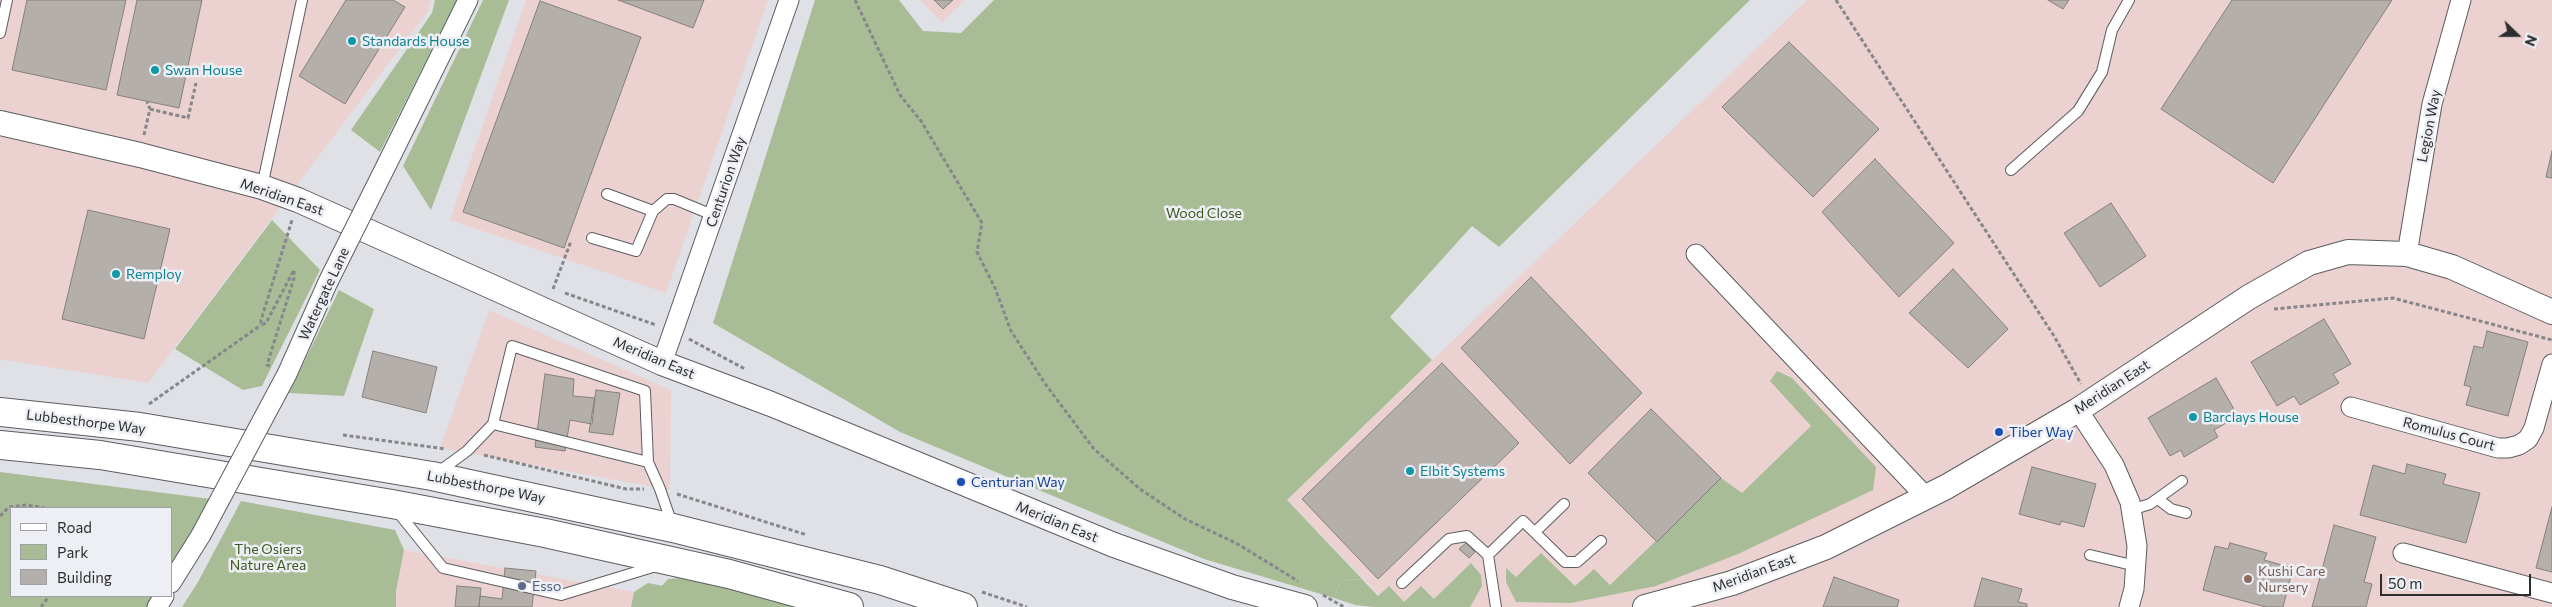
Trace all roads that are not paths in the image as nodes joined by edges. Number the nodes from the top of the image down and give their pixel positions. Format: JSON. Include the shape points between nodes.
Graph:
{"nodes":[{"id":1,"x":7,"y":0,"type":"edge"},
{"id":2,"x":302,"y":0,"type":"edge"},
{"id":3,"x":468,"y":0,"type":"edge"},
{"id":4,"x":789,"y":0,"type":"edge"},
{"id":5,"x":2129,"y":0,"type":"edge"},
{"id":6,"x":2461,"y":0,"type":"edge"},
{"id":7,"x":0,"y":33,"type":"edge"},
{"id":8,"x":0,"y":123,"type":"edge"},
{"id":9,"x":2011,"y":170,"type":"dead end"},
{"id":10,"x":262,"y":187,"type":"junction"},
{"id":11,"x":607,"y":194,"type":"dead end"},
{"id":12,"x":653,"y":210,"type":"junction"},
{"id":13,"x":715,"y":216,"type":"junction"},
{"id":14,"x":592,"y":238,"type":"dead end"},
{"id":15,"x":1696,"y":254,"type":"dead end"},
{"id":16,"x":2407,"y":254,"type":"junction"},
{"id":17,"x":2552,"y":312,"type":"edge"},
{"id":18,"x":662,"y":363,"type":"junction"},
{"id":19,"x":2552,"y":364,"type":"edge"},
{"id":20,"x":2351,"y":407,"type":"dead end"},
{"id":21,"x":2078,"y":410,"type":"junction"},
{"id":22,"x":0,"y":412,"type":"edge"},
{"id":23,"x":493,"y":424,"type":"junction"},
{"id":24,"x":0,"y":445,"type":"edge"},
{"id":25,"x":648,"y":462,"type":"junction"},
{"id":26,"x":432,"y":476,"type":"junction"},
{"id":27,"x":2182,"y":481,"type":"dead end"},
{"id":28,"x":1926,"y":496,"type":"junction"},
{"id":29,"x":2158,"y":499,"type":"junction"},
{"id":30,"x":392,"y":504,"type":"junction"},
{"id":31,"x":1564,"y":504,"type":"dead end"},
{"id":32,"x":2131,"y":510,"type":"junction"},
{"id":33,"x":2186,"y":513,"type":"dead end"},
{"id":34,"x":673,"y":528,"type":"junction"},
{"id":35,"x":1535,"y":532,"type":"junction"},
{"id":36,"x":1601,"y":541,"type":"dead end"},
{"id":37,"x":2403,"y":553,"type":"dead end"},
{"id":38,"x":1488,"y":555,"type":"junction"},
{"id":39,"x":2090,"y":556,"type":"dead end"},
{"id":40,"x":669,"y":562,"type":"junction"},
{"id":41,"x":2136,"y":566,"type":"junction"},
{"id":42,"x":172,"y":581,"type":"edge"},
{"id":43,"x":1402,"y":583,"type":"dead end"},
{"id":44,"x":2552,"y":593,"type":"edge"},
{"id":45,"x":1312,"y":600,"type":"edge"},
{"id":46,"x":849,"y":607,"type":"edge"},
{"id":47,"x":963,"y":607,"type":"edge"},
{"id":48,"x":1496,"y":607,"type":"edge"},
{"id":49,"x":1645,"y":607,"type":"edge"},
{"id":50,"x":2129,"y":607,"type":"edge"}],
"edges":[{"from":1,"to":7,"type":"lane"},
{"from":2,"to":10,"type":"lane"},
{"from":3,"to":42,"type":"street","name":"Watergate Lane","bridge":true,"via":[[328,282],[287,374]]},
{"from":4,"to":13,"type":"street","name":"Centurion Way"},
{"from":5,"to":9,"type":"lane","via":[[2112,30],[2102,72],[2078,110]]},
{"from":6,"to":16,"type":"street","name":"Legion Way","via":[[2432,104]]},
{"from":8,"to":10,"type":"street","name":"Meridian East"},
{"from":10,"to":18,"type":"street","name":"Meridian East","via":[[298,200]]},
{"from":11,"to":12,"type":"lane"},
{"from":12,"to":13,"type":"lane","via":[[666,199]]},
{"from":12,"to":14,"type":"lane","via":[[636,251]]},
{"from":13,"to":18,"type":"street","name":"Centurion Way"},
{"from":15,"to":28,"type":"street"},
{"from":16,"to":17,"type":"street","name":"Meridian East","via":[[2452,267]]},
{"from":16,"to":21,"type":"street","name":"Meridian East","via":[[2348,252],[2309,263],[2249,297]]},
{"from":18,"to":45,"type":"street","name":"Meridian East","via":[[771,404],[1114,545],[1232,587]]},
{"from":19,"to":20,"type":"street","name":"Romulus Court","via":[[2534,428],[2528,439],[2508,448],[2498,448]]},
{"from":21,"to":28,"type":"street","name":"Meridian East"},
{"from":21,"to":32,"type":"street","via":[[2114,465]]},
{"from":22,"to":26,"type":"highway","name":"Lubbesthorpe Way","via":[[140,427]]},
{"from":23,"to":25,"type":"lane"},
{"from":23,"to":25,"type":"lane","via":[[512,346],[645,391]]},
{"from":23,"to":26,"type":"lane","via":[[466,451]]},
{"from":24,"to":30,"type":"highway","via":[[100,455]]},
{"from":25,"to":34,"type":"lane"},
{"from":26,"to":34,"type":"highway","name":"Lubbesthorpe Way"},
{"from":27,"to":29,"type":"lane"},
{"from":28,"to":49,"type":"street","name":"Meridian East","via":[[1826,547],[1732,583]]},
{"from":29,"to":32,"type":"lane"},
{"from":29,"to":33,"type":"lane","via":[[2171,509]]},
{"from":30,"to":40,"type":"highway","via":[[545,533]]},
{"from":30,"to":40,"type":"lane","via":[[444,568],[561,595]]},
{"from":31,"to":35,"type":"lane"},
{"from":32,"to":41,"type":"street","via":[[2137,546]]},
{"from":34,"to":47,"type":"highway","name":"Lubbesthorpe Way","via":[[880,580]]},
{"from":35,"to":36,"type":"lane","via":[[1566,562],[1577,562]]},
{"from":35,"to":38,"type":"lane","via":[[1523,520]]},
{"from":37,"to":44,"type":"street"},
{"from":38,"to":43,"type":"lane","via":[[1467,536],[1448,539]]},
{"from":38,"to":48,"type":"lane"},
{"from":39,"to":41,"type":"lane"},
{"from":40,"to":46,"type":"highway","via":[[729,574]]},
{"from":41,"to":50,"type":"street"}]}
